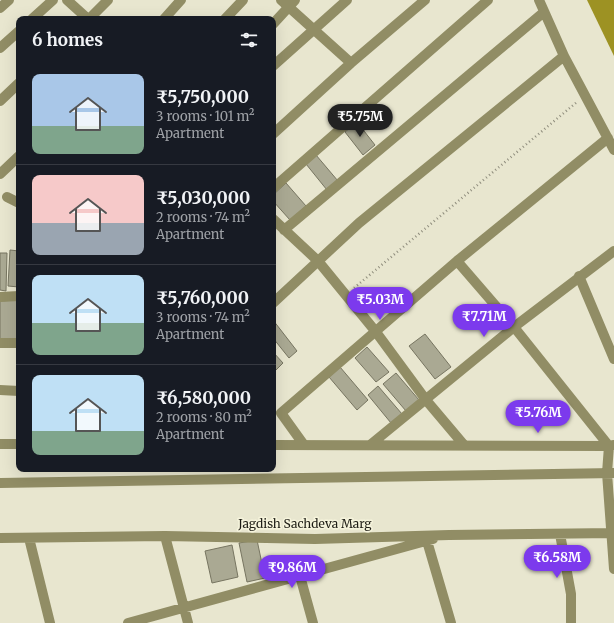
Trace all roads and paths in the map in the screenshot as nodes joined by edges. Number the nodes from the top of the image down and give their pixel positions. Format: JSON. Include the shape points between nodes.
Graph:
{"nodes":[{"id":1,"x":9,"y":0,"type":"edge"},
{"id":2,"x":53,"y":0,"type":"edge"},
{"id":3,"x":68,"y":0,"type":"edge"},
{"id":4,"x":108,"y":0,"type":"edge"},
{"id":5,"x":181,"y":0,"type":"edge"},
{"id":6,"x":243,"y":0,"type":"edge"},
{"id":7,"x":347,"y":0,"type":"edge"},
{"id":8,"x":425,"y":0,"type":"edge"},
{"id":9,"x":488,"y":0,"type":"edge"},
{"id":10,"x":539,"y":0,"type":"edge"},
{"id":11,"x":288,"y":2,"type":"edge"},
{"id":12,"x":0,"y":8,"type":"edge"},
{"id":13,"x":544,"y":12,"type":"junction"},
{"id":14,"x":35,"y":16,"type":"edge"},
{"id":15,"x":85,"y":16,"type":"edge"},
{"id":16,"x":91,"y":16,"type":"edge"},
{"id":17,"x":167,"y":16,"type":"edge"},
{"id":18,"x":228,"y":16,"type":"edge"},
{"id":19,"x":276,"y":20,"type":"edge"},
{"id":20,"x":313,"y":29,"type":"junction"},
{"id":21,"x":16,"y":34,"type":"edge"},
{"id":22,"x":0,"y":48,"type":"edge"},
{"id":23,"x":564,"y":56,"type":"junction"},
{"id":24,"x":276,"y":63,"type":"edge"},
{"id":25,"x":351,"y":63,"type":"junction"},
{"id":26,"x":16,"y":86,"type":"edge"},
{"id":27,"x":585,"y":95,"type":"junction"},
{"id":28,"x":0,"y":101,"type":"edge"},
{"id":29,"x":276,"y":131,"type":"edge"},
{"id":30,"x":608,"y":138,"type":"junction"},
{"id":31,"x":614,"y":150,"type":"edge"},
{"id":32,"x":16,"y":159,"type":"edge"},
{"id":33,"x":0,"y":174,"type":"edge"},
{"id":34,"x":276,"y":185,"type":"edge"},
{"id":35,"x":7,"y":197,"type":"dead end"},
{"id":36,"x":16,"y":202,"type":"edge"},
{"id":37,"x":276,"y":222,"type":"edge"},
{"id":38,"x":284,"y":230,"type":"junction"},
{"id":39,"x":614,"y":251,"type":"edge"},
{"id":40,"x":318,"y":261,"type":"junction"},
{"id":41,"x":457,"y":261,"type":"junction"},
{"id":42,"x":579,"y":276,"type":"junction"},
{"id":43,"x":345,"y":295,"type":"junction"},
{"id":44,"x":16,"y":296,"type":"edge"},
{"id":45,"x":0,"y":297,"type":"edge"},
{"id":46,"x":276,"y":300,"type":"edge"},
{"id":47,"x":514,"y":327,"type":"junction"},
{"id":48,"x":376,"y":332,"type":"junction"},
{"id":49,"x":0,"y":343,"type":"edge"},
{"id":50,"x":16,"y":343,"type":"edge"},
{"id":51,"x":614,"y":359,"type":"edge"},
{"id":52,"x":0,"y":390,"type":"edge"},
{"id":53,"x":16,"y":390,"type":"edge"},
{"id":54,"x":426,"y":400,"type":"junction"},
{"id":55,"x":0,"y":444,"type":"edge"},
{"id":56,"x":16,"y":444,"type":"edge"},
{"id":57,"x":276,"y":445,"type":"edge"},
{"id":58,"x":304,"y":445,"type":"junction"},
{"id":59,"x":370,"y":445,"type":"junction"},
{"id":60,"x":464,"y":445,"type":"junction"},
{"id":61,"x":612,"y":445,"type":"edge"},
{"id":62,"x":611,"y":473,"type":"edge"},
{"id":63,"x":0,"y":483,"type":"edge"},
{"id":64,"x":612,"y":533,"type":"edge"},
{"id":65,"x":560,"y":534,"type":"junction"},
{"id":66,"x":449,"y":535,"type":"junction"},
{"id":67,"x":165,"y":536,"type":"junction"},
{"id":68,"x":0,"y":538,"type":"edge"},
{"id":69,"x":29,"y":538,"type":"junction"},
{"id":70,"x":427,"y":541,"type":"junction"},
{"id":71,"x":614,"y":569,"type":"edge"},
{"id":72,"x":300,"y":576,"type":"junction"},
{"id":73,"x":184,"y":608,"type":"junction"},
{"id":74,"x":50,"y":623,"type":"edge"},
{"id":75,"x":128,"y":623,"type":"edge"},
{"id":76,"x":188,"y":623,"type":"edge"},
{"id":77,"x":313,"y":623,"type":"edge"},
{"id":78,"x":451,"y":623,"type":"edge"},
{"id":79,"x":571,"y":623,"type":"edge"}],
"edges":[{"from":1,"to":12,"type":"street"},
{"from":2,"to":14,"type":"street"},
{"from":3,"to":15,"type":"street"},
{"from":4,"to":16,"type":"street"},
{"from":5,"to":17,"type":"street"},
{"from":6,"to":18,"type":"street"},
{"from":7,"to":20,"type":"street"},
{"from":8,"to":25,"type":"street"},
{"from":9,"to":34,"type":"street"},
{"from":10,"to":13,"type":"street"},
{"from":11,"to":19,"type":"street"},
{"from":11,"to":20,"type":"street"},
{"from":13,"to":23,"type":"street"},
{"from":13,"to":38,"type":"street"},
{"from":20,"to":24,"type":"street"},
{"from":20,"to":25,"type":"street"},
{"from":21,"to":22,"type":"street"},
{"from":23,"to":27,"type":"street"},
{"from":23,"to":40,"type":"street","via":[[359,224]]},
{"from":25,"to":29,"type":"street"},
{"from":26,"to":28,"type":"street"},
{"from":27,"to":30,"type":"street"},
{"from":27,"to":43,"type":"path"},
{"from":30,"to":31,"type":"street"},
{"from":30,"to":41,"type":"street"},
{"from":32,"to":33,"type":"street"},
{"from":35,"to":36,"type":"street"},
{"from":37,"to":38,"type":"street"},
{"from":38,"to":40,"type":"street"},
{"from":39,"to":42,"type":"street"},
{"from":40,"to":43,"type":"street"},
{"from":40,"to":46,"type":"street"},
{"from":41,"to":47,"type":"street"},
{"from":41,"to":48,"type":"street"},
{"from":42,"to":47,"type":"street"},
{"from":42,"to":51,"type":"street"},
{"from":43,"to":48,"type":"street"},
{"from":44,"to":45,"type":"street"},
{"from":47,"to":54,"type":"street"},
{"from":47,"to":61,"type":"street"},
{"from":48,"to":54,"type":"street"},
{"from":48,"to":58,"type":"street","via":[[282,413]]},
{"from":49,"to":50,"type":"street"},
{"from":52,"to":53,"type":"street"},
{"from":54,"to":59,"type":"street"},
{"from":54,"to":60,"type":"street"},
{"from":55,"to":56,"type":"street"},
{"from":57,"to":58,"type":"street"},
{"from":58,"to":59,"type":"street"},
{"from":59,"to":60,"type":"street"},
{"from":60,"to":61,"type":"street"},
{"from":61,"to":62,"type":"street"},
{"from":62,"to":63,"type":"street"},
{"from":62,"to":64,"type":"street"},
{"from":64,"to":65,"type":"street","name":"Jagdish Sachdeva Marg"},
{"from":64,"to":71,"type":"street"},
{"from":65,"to":66,"type":"street","name":"Jagdish Sachdeva Marg"},
{"from":65,"to":79,"type":"street","via":[[571,594]]},
{"from":66,"to":67,"type":"street","name":"Jagdish Sachdeva Marg","via":[[315,539]]},
{"from":66,"to":70,"type":"street"},
{"from":67,"to":69,"type":"street","name":"Jagdish Sachdeva Marg"},
{"from":67,"to":73,"type":"street"},
{"from":68,"to":69,"type":"street","name":"Jagdish Sachdeva Marg"},
{"from":69,"to":74,"type":"street"},
{"from":70,"to":72,"type":"street"},
{"from":70,"to":78,"type":"street"},
{"from":72,"to":73,"type":"street"},
{"from":72,"to":77,"type":"street"},
{"from":73,"to":75,"type":"street"},
{"from":73,"to":76,"type":"street"}]}
